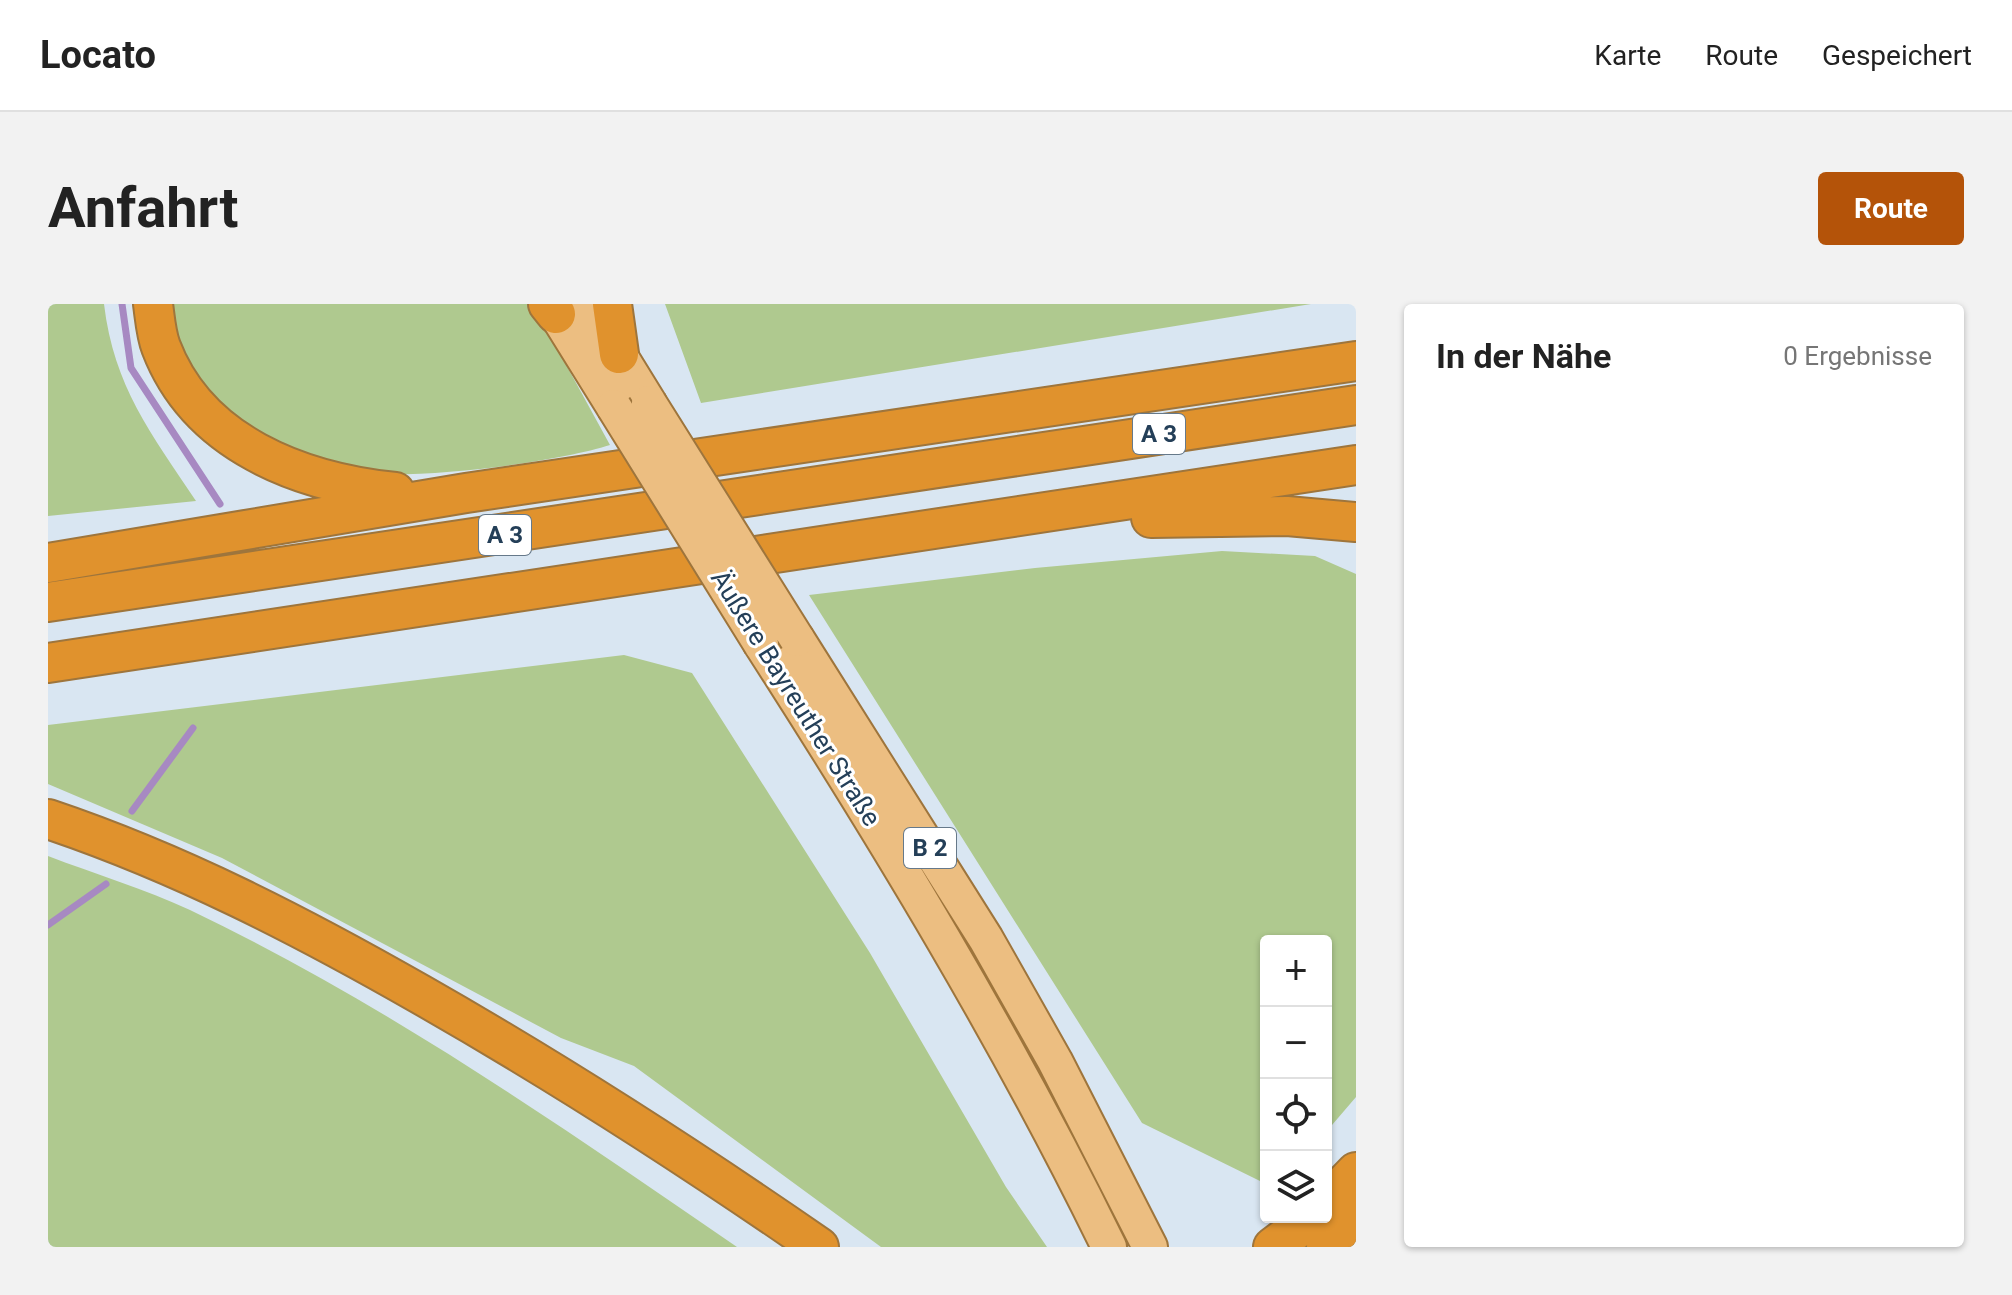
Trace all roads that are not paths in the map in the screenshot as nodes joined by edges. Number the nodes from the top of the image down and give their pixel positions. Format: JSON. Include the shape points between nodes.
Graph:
{"nodes":[{"id":1,"x":153,"y":304,"type":"edge"},
{"id":2,"x":612,"y":304,"type":"edge"},
{"id":3,"x":561,"y":307,"type":"edge"},
{"id":4,"x":1356,"y":341,"type":"edge"},
{"id":5,"x":603,"y":359,"type":"junction"},
{"id":6,"x":1356,"y":361,"type":"edge"},
{"id":7,"x":1293,"y":369,"type":"junction"},
{"id":8,"x":1356,"y":405,"type":"edge"},
{"id":9,"x":1356,"y":465,"type":"edge"},
{"id":10,"x":466,"y":493,"type":"junction"},
{"id":11,"x":1356,"y":522,"type":"edge"},
{"id":12,"x":976,"y":525,"type":"junction"},
{"id":13,"x":48,"y":563,"type":"edge"},
{"id":14,"x":48,"y":602,"type":"edge"},
{"id":15,"x":48,"y":663,"type":"edge"},
{"id":16,"x":48,"y":819,"type":"edge"},
{"id":17,"x":1356,"y":1172,"type":"edge"},
{"id":18,"x":1332,"y":1197,"type":"edge"},
{"id":19,"x":1356,"y":1213,"type":"edge"},
{"id":20,"x":1305,"y":1223,"type":"edge"},
{"id":21,"x":819,"y":1247,"type":"edge"},
{"id":22,"x":1109,"y":1247,"type":"edge"},
{"id":23,"x":1150,"y":1247,"type":"edge"},
{"id":24,"x":1273,"y":1247,"type":"edge"},
{"id":25,"x":1326,"y":1247,"type":"edge"}],
"edges":[{"from":1,"to":10,"type":"highway","via":[[160,344],[176,380],[210,418],[266,459],[350,487]]},
{"from":2,"to":5,"type":"highway"},
{"from":3,"to":5,"type":"main road","number":"B 2"},
{"from":4,"to":7,"type":"highway"},
{"from":5,"to":22,"type":"main road","name":"Äußere Bayreuther Straße","number":"B 2","bridge":true,"via":[[614,407],[902,866],[982,1003]]},
{"from":5,"to":23,"type":"main road","number":"B 2","bridge":true,"via":[[649,403],[986,939]]},
{"from":6,"to":7,"type":"highway"},
{"from":7,"to":10,"type":"highway"},
{"from":8,"to":14,"type":"highway","number":"A 3"},
{"from":9,"to":12,"type":"highway","number":"A 3"},
{"from":10,"to":13,"type":"highway"},
{"from":11,"to":12,"type":"highway","via":[[1233,516]]},
{"from":12,"to":15,"type":"highway","number":"A 3"},
{"from":16,"to":21,"type":"highway","via":[[154,857],[326,940],[529,1057],[683,1153]]},
{"from":17,"to":18,"type":"highway"},
{"from":19,"to":25,"type":"highway"},
{"from":20,"to":24,"type":"highway"}]}
